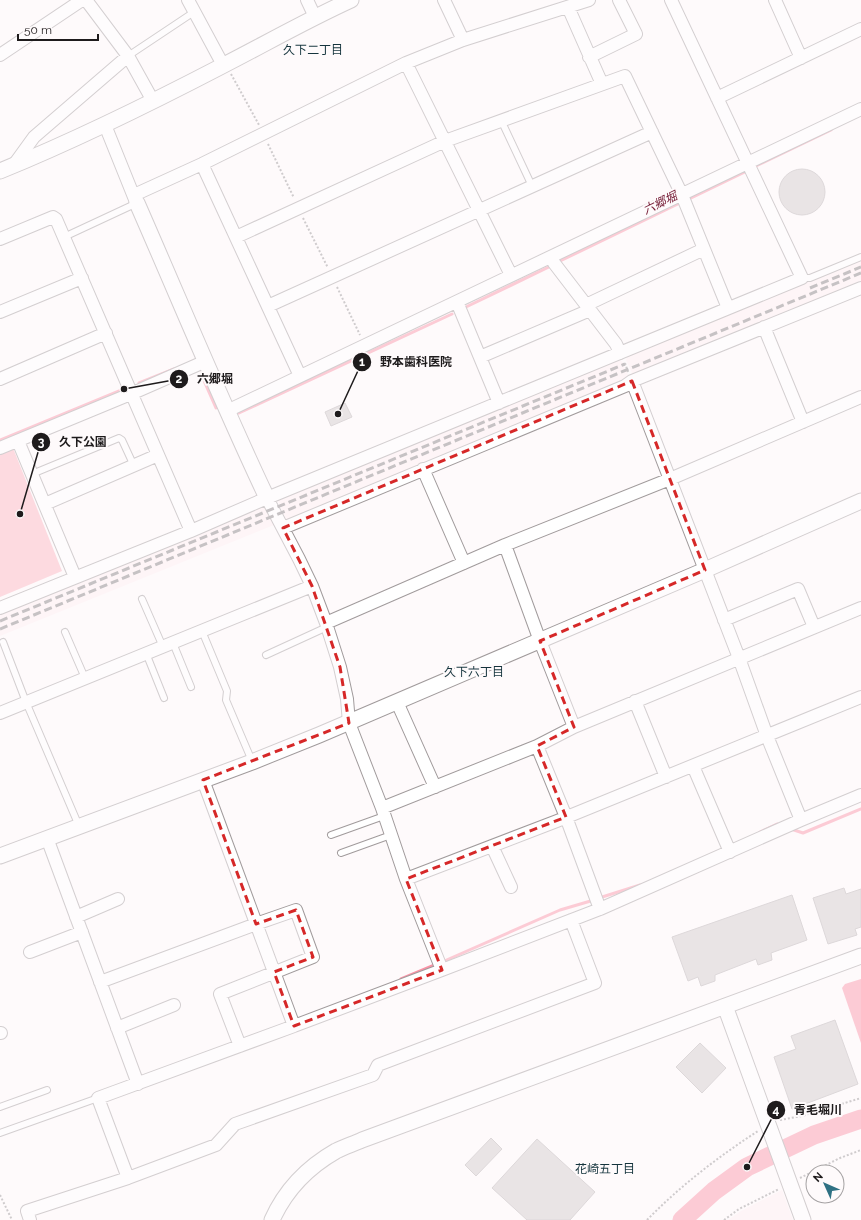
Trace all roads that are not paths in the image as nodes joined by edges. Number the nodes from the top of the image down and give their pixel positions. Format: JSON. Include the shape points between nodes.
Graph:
{"nodes":[{"id":1,"x":82,"y":0,"type":"edge"},
{"id":2,"x":86,"y":0,"type":"edge"},
{"id":3,"x":188,"y":0,"type":"edge"},
{"id":4,"x":307,"y":0,"type":"edge"},
{"id":5,"x":351,"y":0,"type":"edge"},
{"id":6,"x":444,"y":0,"type":"edge"},
{"id":7,"x":589,"y":0,"type":"edge"},
{"id":8,"x":619,"y":0,"type":"edge"},
{"id":9,"x":671,"y":0,"type":"edge"},
{"id":10,"x":775,"y":0,"type":"edge"},
{"id":11,"x":568,"y":7,"type":"junction"},
{"id":12,"x":194,"y":12,"type":"junction"},
{"id":13,"x":315,"y":17,"type":"junction"},
{"id":14,"x":861,"y":29,"type":"edge"},
{"id":15,"x":463,"y":40,"type":"junction"},
{"id":16,"x":0,"y":55,"type":"edge"},
{"id":17,"x":128,"y":56,"type":"junction"},
{"id":18,"x":589,"y":57,"type":"junction"},
{"id":19,"x":802,"y":58,"type":"junction"},
{"id":20,"x":406,"y":63,"type":"junction"},
{"id":21,"x":226,"y":68,"type":"junction"},
{"id":22,"x":602,"y":84,"type":"junction"},
{"id":23,"x":717,"y":98,"type":"junction"},
{"id":24,"x":154,"y":101,"type":"junction"},
{"id":25,"x":861,"y":109,"type":"edge"},
{"id":26,"x":501,"y":120,"type":"junction"},
{"id":27,"x":105,"y":125,"type":"junction"},
{"id":28,"x":652,"y":132,"type":"junction"},
{"id":29,"x":446,"y":141,"type":"junction"},
{"id":30,"x":202,"y":164,"type":"junction"},
{"id":31,"x":748,"y":164,"type":"junction"},
{"id":32,"x":6,"y":169,"type":"edge"},
{"id":33,"x":532,"y":186,"type":"junction"},
{"id":34,"x":682,"y":195,"type":"junction"},
{"id":35,"x":135,"y":199,"type":"junction"},
{"id":36,"x":479,"y":210,"type":"junction"},
{"id":37,"x":236,"y":236,"type":"junction"},
{"id":38,"x":64,"y":237,"type":"junction"},
{"id":39,"x":0,"y":239,"type":"edge"},
{"id":40,"x":704,"y":249,"type":"junction"},
{"id":41,"x":551,"y":257,"type":"junction"},
{"id":42,"x":861,"y":257,"type":"edge"},
{"id":43,"x":511,"y":275,"type":"junction"},
{"id":44,"x":82,"y":278,"type":"junction"},
{"id":45,"x":802,"y":278,"type":"junction"},
{"id":46,"x":861,"y":288,"type":"edge"},
{"id":47,"x":457,"y":302,"type":"junction"},
{"id":48,"x":268,"y":306,"type":"junction"},
{"id":49,"x":588,"y":308,"type":"junction"},
{"id":50,"x":728,"y":308,"type":"junction"},
{"id":51,"x":0,"y":312,"type":"edge"},
{"id":52,"x":764,"y":327,"type":"junction"},
{"id":53,"x":106,"y":333,"type":"junction"},
{"id":54,"x":622,"y":356,"type":"junction"},
{"id":55,"x":480,"y":357,"type":"junction"},
{"id":56,"x":206,"y":361,"type":"junction"},
{"id":57,"x":300,"y":376,"type":"junction"},
{"id":58,"x":631,"y":378,"type":"junction"},
{"id":59,"x":0,"y":379,"type":"edge"},
{"id":60,"x":133,"y":393,"type":"junction"},
{"id":61,"x":861,"y":397,"type":"edge"},
{"id":62,"x":499,"y":403,"type":"junction"},
{"id":63,"x":227,"y":411,"type":"junction"},
{"id":64,"x":804,"y":422,"type":"junction"},
{"id":65,"x":18,"y":441,"type":"junction"},
{"id":66,"x":0,"y":448,"type":"edge"},
{"id":67,"x":158,"y":455,"type":"junction"},
{"id":68,"x":134,"y":466,"type":"junction"},
{"id":69,"x":423,"y":469,"type":"junction"},
{"id":70,"x":32,"y":474,"type":"junction"},
{"id":71,"x":670,"y":479,"type":"junction"},
{"id":72,"x":267,"y":498,"type":"junction"},
{"id":73,"x":861,"y":501,"type":"edge"},
{"id":74,"x":45,"y":504,"type":"junction"},
{"id":75,"x":283,"y":528,"type":"junction"},
{"id":76,"x":191,"y":531,"type":"junction"},
{"id":77,"x":505,"y":545,"type":"junction"},
{"id":78,"x":464,"y":563,"type":"junction"},
{"id":79,"x":705,"y":570,"type":"junction"},
{"id":80,"x":75,"y":577,"type":"junction"},
{"id":81,"x":312,"y":586,"type":"junction"},
{"id":82,"x":142,"y":599,"type":"dead end"},
{"id":83,"x":0,"y":608,"type":"edge"},
{"id":84,"x":861,"y":608,"type":"edge"},
{"id":85,"x":724,"y":620,"type":"junction"},
{"id":86,"x":326,"y":625,"type":"junction"},
{"id":87,"x":814,"y":627,"type":"junction"},
{"id":88,"x":202,"y":631,"type":"junction"},
{"id":89,"x":65,"y":632,"type":"dead end"},
{"id":90,"x":540,"y":641,"type":"junction"},
{"id":91,"x":3,"y":642,"type":"dead end"},
{"id":92,"x":168,"y":645,"type":"junction"},
{"id":93,"x":146,"y":654,"type":"junction"},
{"id":94,"x":266,"y":655,"type":"dead end"},
{"id":95,"x":739,"y":658,"type":"junction"},
{"id":96,"x":85,"y":678,"type":"junction"},
{"id":97,"x":191,"y":687,"type":"dead end"},
{"id":98,"x":861,"y":697,"type":"edge"},
{"id":99,"x":164,"y":698,"type":"dead end"},
{"id":100,"x":635,"y":701,"type":"junction"},
{"id":101,"x":26,"y":702,"type":"junction"},
{"id":102,"x":397,"y":702,"type":"junction"},
{"id":103,"x":0,"y":713,"type":"edge"},
{"id":104,"x":349,"y":722,"type":"junction"},
{"id":105,"x":574,"y":727,"type":"junction"},
{"id":106,"x":767,"y":736,"type":"junction"},
{"id":107,"x":537,"y":746,"type":"junction"},
{"id":108,"x":252,"y":762,"type":"junction"},
{"id":109,"x":693,"y":766,"type":"junction"},
{"id":110,"x":666,"y":777,"type":"junction"},
{"id":111,"x":203,"y":780,"type":"junction"},
{"id":112,"x":435,"y":787,"type":"junction"},
{"id":113,"x":861,"y":795,"type":"edge"},
{"id":114,"x":383,"y":812,"type":"junction"},
{"id":115,"x":566,"y":817,"type":"junction"},
{"id":116,"x":801,"y":820,"type":"junction"},
{"id":117,"x":79,"y":826,"type":"junction"},
{"id":118,"x":331,"y":835,"type":"dead end"},
{"id":119,"x":391,"y":835,"type":"junction"},
{"id":120,"x":47,"y":838,"type":"junction"},
{"id":121,"x":492,"y":846,"type":"junction"},
{"id":122,"x":341,"y":852,"type":"dead end"},
{"id":123,"x":730,"y":852,"type":"junction"},
{"id":124,"x":0,"y":856,"type":"edge"},
{"id":125,"x":406,"y":879,"type":"junction"},
{"id":126,"x":511,"y":888,"type":"dead end"},
{"id":127,"x":118,"y":899,"type":"dead end"},
{"id":128,"x":600,"y":909,"type":"junction"},
{"id":129,"x":76,"y":917,"type":"junction"},
{"id":130,"x":570,"y":920,"type":"junction"},
{"id":131,"x":256,"y":924,"type":"junction"},
{"id":132,"x":82,"y":932,"type":"junction"},
{"id":133,"x":30,"y":952,"type":"dead end"},
{"id":134,"x":861,"y":956,"type":"edge"},
{"id":135,"x":442,"y":970,"type":"junction"},
{"id":136,"x":274,"y":972,"type":"junction"},
{"id":137,"x":100,"y":982,"type":"junction"},
{"id":138,"x":174,"y":1005,"type":"dead end"},
{"id":139,"x":725,"y":1006,"type":"junction"},
{"id":140,"x":294,"y":1026,"type":"junction"},
{"id":141,"x":118,"y":1028,"type":"junction"},
{"id":142,"x":240,"y":1046,"type":"junction"},
{"id":143,"x":138,"y":1084,"type":"junction"},
{"id":144,"x":47,"y":1090,"type":"dead end"},
{"id":145,"x":98,"y":1098,"type":"junction"},
{"id":146,"x":0,"y":1107,"type":"edge"},
{"id":147,"x":0,"y":1133,"type":"edge"},
{"id":148,"x":128,"y":1178,"type":"junction"},
{"id":149,"x":30,"y":1220,"type":"edge"},
{"id":150,"x":272,"y":1220,"type":"edge"},
{"id":151,"x":803,"y":1220,"type":"edge"}],
"edges":[{"from":1,"to":16,"type":"street"},
{"from":2,"to":17,"type":"street"},
{"from":3,"to":12,"type":"street"},
{"from":4,"to":13,"type":"street"},
{"from":5,"to":13,"type":"street"},
{"from":6,"to":15,"type":"street"},
{"from":7,"to":11,"type":"street"},
{"from":8,"to":18,"type":"street","via":[[636,34]]},
{"from":9,"to":23,"type":"street"},
{"from":10,"to":19,"type":"street"},
{"from":11,"to":15,"type":"street"},
{"from":11,"to":18,"type":"street"},
{"from":12,"to":17,"type":"lane"},
{"from":12,"to":21,"type":"street"},
{"from":13,"to":21,"type":"street"},
{"from":14,"to":19,"type":"street"},
{"from":15,"to":20,"type":"street"},
{"from":17,"to":24,"type":"street"},
{"from":17,"to":32,"type":"street","via":[[34,137]]},
{"from":18,"to":22,"type":"street"},
{"from":19,"to":23,"type":"street"},
{"from":20,"to":29,"type":"street"},
{"from":20,"to":30,"type":"street"},
{"from":21,"to":24,"type":"street"},
{"from":22,"to":26,"type":"street"},
{"from":22,"to":28,"type":"street","via":[[625,76]]},
{"from":23,"to":31,"type":"street"},
{"from":24,"to":27,"type":"street"},
{"from":25,"to":31,"type":"street"},
{"from":26,"to":29,"type":"street"},
{"from":26,"to":33,"type":"lane"},
{"from":27,"to":32,"type":"street"},
{"from":27,"to":35,"type":"street"},
{"from":28,"to":33,"type":"street"},
{"from":28,"to":34,"type":"street"},
{"from":29,"to":36,"type":"street"},
{"from":29,"to":37,"type":"street"},
{"from":30,"to":35,"type":"street"},
{"from":30,"to":37,"type":"street"},
{"from":31,"to":34,"type":"street"},
{"from":31,"to":45,"type":"street"},
{"from":33,"to":36,"type":"street"},
{"from":34,"to":40,"type":"street"},
{"from":34,"to":41,"type":"street"},
{"from":35,"to":38,"type":"lane"},
{"from":35,"to":56,"type":"street"},
{"from":36,"to":43,"type":"street"},
{"from":36,"to":48,"type":"street"},
{"from":37,"to":48,"type":"street"},
{"from":38,"to":39,"type":"street","via":[[53,217]]},
{"from":38,"to":44,"type":"street"},
{"from":40,"to":49,"type":"street"},
{"from":40,"to":50,"type":"street"},
{"from":41,"to":43,"type":"street"},
{"from":41,"to":49,"type":"street"},
{"from":42,"to":45,"type":"lane","via":[[810,278]]},
{"from":43,"to":47,"type":"street"},
{"from":44,"to":51,"type":"street"},
{"from":44,"to":53,"type":"street"},
{"from":45,"to":50,"type":"street"},
{"from":46,"to":52,"type":"street"},
{"from":47,"to":55,"type":"street"},
{"from":47,"to":57,"type":"street"},
{"from":48,"to":57,"type":"street"},
{"from":49,"to":54,"type":"street","via":[[616,344]]},
{"from":49,"to":55,"type":"street"},
{"from":50,"to":54,"type":"street"},
{"from":52,"to":58,"type":"street"},
{"from":52,"to":64,"type":"street"},
{"from":53,"to":59,"type":"street"},
{"from":53,"to":60,"type":"street"},
{"from":54,"to":62,"type":"street"},
{"from":55,"to":62,"type":"street"},
{"from":56,"to":60,"type":"street"},
{"from":56,"to":63,"type":"street"},
{"from":57,"to":63,"type":"street"},
{"from":58,"to":69,"type":"street","via":[[625,386]]},
{"from":58,"to":71,"type":"street"},
{"from":60,"to":65,"type":"street"},
{"from":60,"to":67,"type":"street"},
{"from":61,"to":64,"type":"street"},
{"from":62,"to":72,"type":"street"},
{"from":63,"to":72,"type":"street"},
{"from":64,"to":71,"type":"street"},
{"from":65,"to":66,"type":"street"},
{"from":65,"to":70,"type":"street"},
{"from":67,"to":68,"type":"street"},
{"from":67,"to":76,"type":"street"},
{"from":68,"to":70,"type":"lane","via":[[119,438]]},
{"from":68,"to":74,"type":"street"},
{"from":69,"to":75,"type":"street"},
{"from":69,"to":78,"type":"street"},
{"from":70,"to":74,"type":"street"},
{"from":71,"to":77,"type":"street"},
{"from":71,"to":79,"type":"street"},
{"from":72,"to":75,"type":"street"},
{"from":72,"to":76,"type":"street"},
{"from":73,"to":79,"type":"street"},
{"from":74,"to":80,"type":"street"},
{"from":75,"to":81,"type":"street"},
{"from":76,"to":80,"type":"street"},
{"from":77,"to":78,"type":"street"},
{"from":77,"to":90,"type":"street"},
{"from":78,"to":86,"type":"street"},
{"from":79,"to":85,"type":"street"},
{"from":79,"to":90,"type":"street"},
{"from":80,"to":83,"type":"street"},
{"from":81,"to":86,"type":"street"},
{"from":81,"to":88,"type":"street"},
{"from":82,"to":92,"type":"lane"},
{"from":84,"to":87,"type":"street"},
{"from":85,"to":87,"type":"street","via":[[798,589]]},
{"from":85,"to":95,"type":"street"},
{"from":86,"to":94,"type":"lane"},
{"from":86,"to":104,"type":"street","via":[[340,667]]},
{"from":87,"to":95,"type":"street"},
{"from":88,"to":92,"type":"street"},
{"from":88,"to":108,"type":"lane","via":[[227,691],[226,700]]},
{"from":89,"to":96,"type":"lane"},
{"from":90,"to":102,"type":"street"},
{"from":90,"to":105,"type":"street"},
{"from":91,"to":101,"type":"lane"},
{"from":92,"to":93,"type":"street"},
{"from":92,"to":97,"type":"lane"},
{"from":93,"to":96,"type":"street"},
{"from":93,"to":99,"type":"lane"},
{"from":95,"to":100,"type":"street"},
{"from":95,"to":106,"type":"street"},
{"from":96,"to":101,"type":"street"},
{"from":98,"to":106,"type":"street"},
{"from":100,"to":105,"type":"street"},
{"from":100,"to":110,"type":"street"},
{"from":101,"to":103,"type":"street"},
{"from":101,"to":117,"type":"lane"},
{"from":102,"to":104,"type":"street"},
{"from":102,"to":112,"type":"street"},
{"from":104,"to":108,"type":"street"},
{"from":104,"to":114,"type":"street"},
{"from":105,"to":107,"type":"street"},
{"from":106,"to":109,"type":"street"},
{"from":106,"to":116,"type":"street"},
{"from":107,"to":112,"type":"street"},
{"from":107,"to":115,"type":"street"},
{"from":108,"to":111,"type":"street"},
{"from":109,"to":110,"type":"street"},
{"from":109,"to":123,"type":"street"},
{"from":110,"to":115,"type":"street"},
{"from":111,"to":117,"type":"street"},
{"from":111,"to":131,"type":"street"},
{"from":112,"to":114,"type":"street"},
{"from":113,"to":116,"type":"street"},
{"from":114,"to":118,"type":"lane"},
{"from":114,"to":119,"type":"street"},
{"from":115,"to":121,"type":"street"},
{"from":115,"to":128,"type":"street"},
{"from":116,"to":123,"type":"street"},
{"from":117,"to":120,"type":"street"},
{"from":119,"to":122,"type":"lane"},
{"from":119,"to":125,"type":"street"},
{"from":120,"to":124,"type":"street"},
{"from":120,"to":129,"type":"street"},
{"from":121,"to":125,"type":"street"},
{"from":121,"to":126,"type":"street"},
{"from":123,"to":128,"type":"street"},
{"from":125,"to":135,"type":"street"},
{"from":127,"to":129,"type":"street"},
{"from":128,"to":130,"type":"street"},
{"from":129,"to":132,"type":"street"},
{"from":130,"to":135,"type":"street"},
{"from":130,"to":148,"type":"street","via":[[595,983],[378,1065],[373,1075],[235,1124],[216,1145]]},
{"from":131,"to":136,"type":"street"},
{"from":131,"to":136,"type":"street","via":[[296,910],[313,957]]},
{"from":131,"to":137,"type":"street"},
{"from":132,"to":133,"type":"street"},
{"from":132,"to":137,"type":"street"},
{"from":134,"to":139,"type":"street"},
{"from":135,"to":140,"type":"street"},
{"from":136,"to":140,"type":"street"},
{"from":136,"to":142,"type":"street","via":[[220,994]]},
{"from":137,"to":141,"type":"street"},
{"from":138,"to":141,"type":"street"},
{"from":139,"to":150,"type":"street","via":[[337,1151],[314,1166],[294,1185],[278,1206]]},
{"from":139,"to":151,"type":"street"},
{"from":140,"to":142,"type":"street"},
{"from":141,"to":143,"type":"street"},
{"from":142,"to":143,"type":"street"},
{"from":143,"to":145,"type":"street"},
{"from":144,"to":146,"type":"lane"},
{"from":145,"to":147,"type":"lane"},
{"from":145,"to":148,"type":"street"},
{"from":148,"to":149,"type":"street","via":[[27,1211]]}]}
